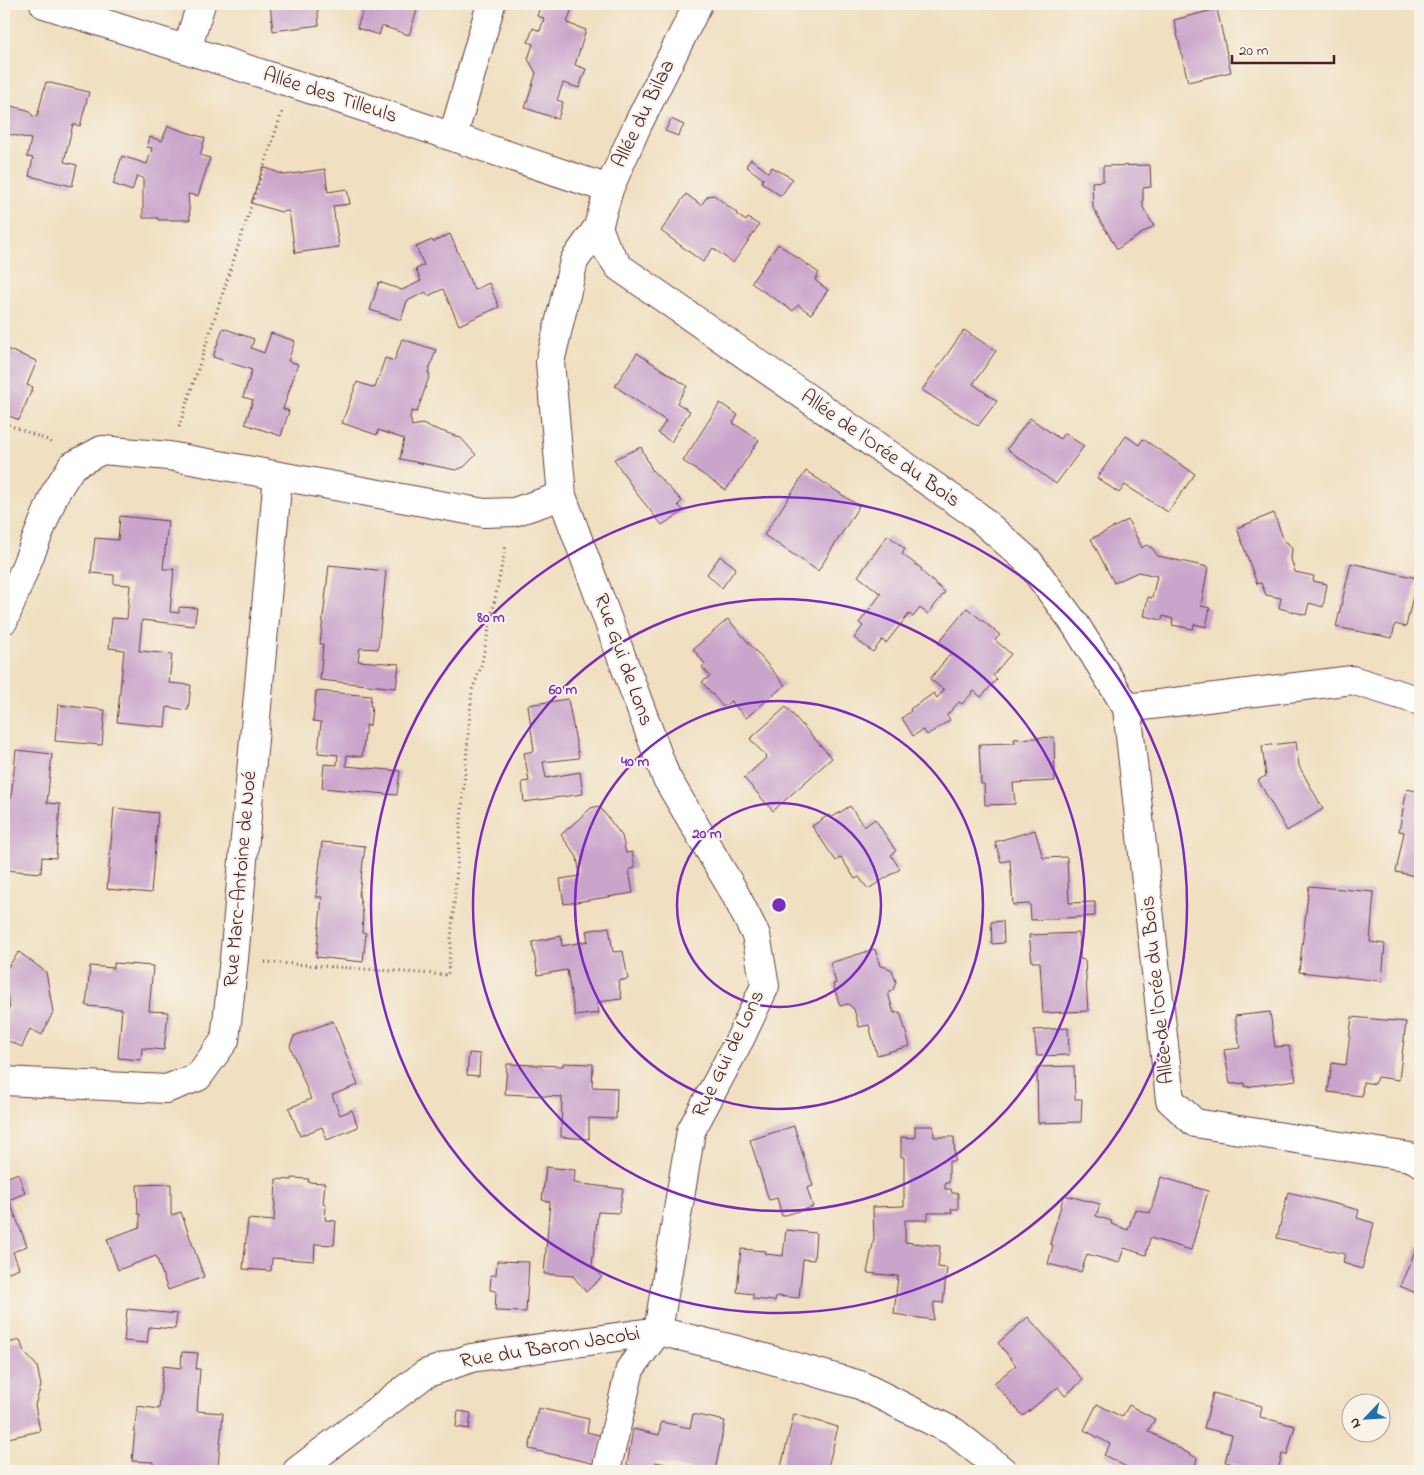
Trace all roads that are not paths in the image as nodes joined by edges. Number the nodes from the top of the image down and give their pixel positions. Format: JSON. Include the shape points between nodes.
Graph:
{"nodes":[{"id":1,"x":201,"y":4,"type":"edge"},
{"id":2,"x":491,"y":4,"type":"edge"},
{"id":3,"x":698,"y":4,"type":"edge"},
{"id":4,"x":47,"y":5,"type":"edge"},
{"id":5,"x":187,"y":49,"type":"junction"},
{"id":6,"x":452,"y":136,"type":"junction"},
{"id":7,"x":609,"y":189,"type":"junction"},
{"id":8,"x":598,"y":227,"type":"junction"},
{"id":9,"x":278,"y":476,"type":"junction"},
{"id":10,"x":562,"y":496,"type":"junction"},
{"id":11,"x":4,"y":620,"type":"edge"},
{"id":12,"x":1420,"y":701,"type":"edge"},
{"id":13,"x":1127,"y":708,"type":"junction"},
{"id":14,"x":4,"y":1081,"type":"edge"},
{"id":15,"x":1420,"y":1162,"type":"edge"},
{"id":16,"x":658,"y":1331,"type":"junction"},
{"id":17,"x":297,"y":1471,"type":"edge"},
{"id":18,"x":606,"y":1471,"type":"edge"},
{"id":19,"x":1003,"y":1471,"type":"edge"}],
"edges":[{"from":1,"to":5,"type":"street"},
{"from":2,"to":6,"type":"street"},
{"from":3,"to":7,"type":"street","name":"Allée du Bilaa"},
{"from":4,"to":5,"type":"street","name":"Allée des Tilleuls"},
{"from":5,"to":6,"type":"street","name":"Allée des Tilleuls"},
{"from":6,"to":7,"type":"street","name":"Allée des Tilleuls"},
{"from":7,"to":8,"type":"street","name":"Allée du Bilaa"},
{"from":8,"to":10,"type":"street","name":"Rue Gui de Lons","via":[[574,261],[550,362]]},
{"from":8,"to":13,"type":"street","name":"Allée de l'Orée du Bois","via":[[606,248],[619,267],[976,515],[1029,562],[1075,624]]},
{"from":9,"to":10,"type":"street","via":[[484,513],[514,512]]},
{"from":9,"to":11,"type":"street","via":[[169,456],[102,450],[72,466],[55,493]]},
{"from":9,"to":14,"type":"street","name":"Rue Marc-Antoine de Noé","via":[[225,1040],[198,1078],[166,1089]]},
{"from":10,"to":16,"type":"street","name":"Rue Gui de Lons","via":[[666,777],[756,935],[765,986],[691,1132]]},
{"from":12,"to":13,"type":"street","via":[[1352,680]]},
{"from":13,"to":15,"type":"street","name":"Allée de l'Orée du Bois","via":[[1170,1100],[1195,1123]]},
{"from":16,"to":17,"type":"street","name":"Rue du Baron Jacobi","via":[[471,1358],[425,1374]]},
{"from":16,"to":18,"type":"street","name":"Rue du Baron Jacobi","via":[[630,1368]]},
{"from":16,"to":19,"type":"street","name":"Rue du Baron Jacobi","via":[[860,1386],[954,1432]]}]}
